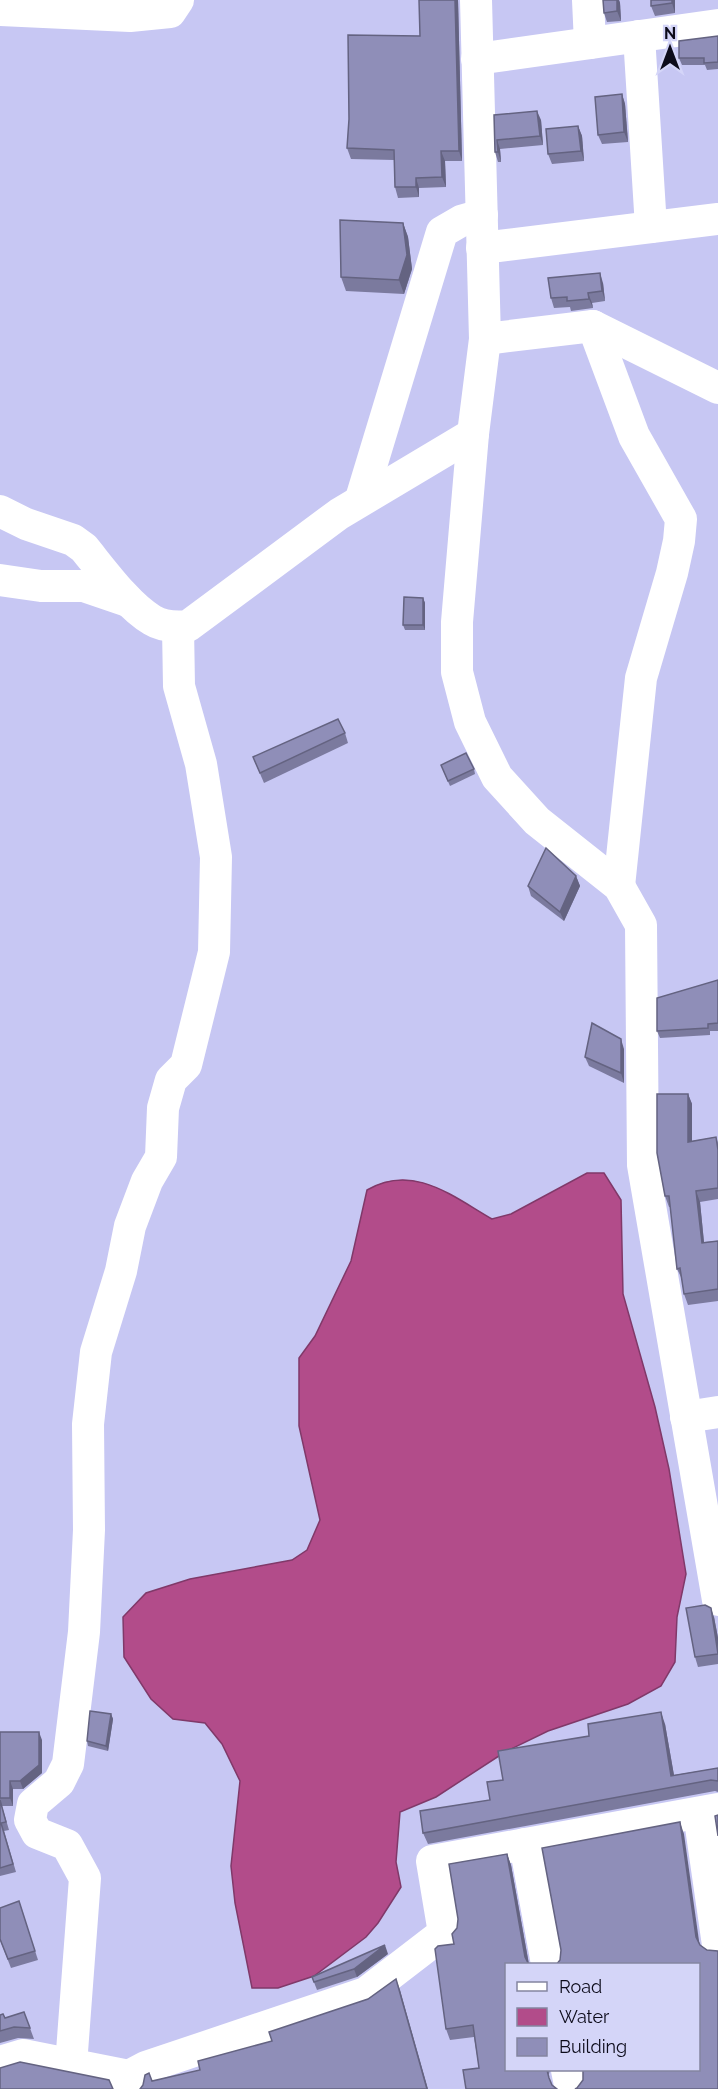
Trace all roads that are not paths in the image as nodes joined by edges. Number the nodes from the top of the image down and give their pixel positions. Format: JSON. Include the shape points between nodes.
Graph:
{"nodes":[{"id":1,"x":178,"y":0,"type":"edge"},
{"id":2,"x":476,"y":0,"type":"edge"},
{"id":3,"x":588,"y":0,"type":"edge"},
{"id":4,"x":0,"y":10,"type":"edge"},
{"id":5,"x":718,"y":25,"type":"edge"},
{"id":6,"x":639,"y":36,"type":"junction"},
{"id":7,"x":590,"y":43,"type":"junction"},
{"id":8,"x":477,"y":59,"type":"junction"},
{"id":9,"x":482,"y":215,"type":"junction"},
{"id":10,"x":718,"y":219,"type":"edge"},
{"id":11,"x":651,"y":227,"type":"junction"},
{"id":12,"x":482,"y":248,"type":"junction"},
{"id":13,"x":593,"y":326,"type":"junction"},
{"id":14,"x":485,"y":339,"type":"junction"},
{"id":15,"x":718,"y":388,"type":"edge"},
{"id":16,"x":473,"y":434,"type":"junction"},
{"id":17,"x":361,"y":499,"type":"junction"},
{"id":18,"x":0,"y":511,"type":"edge"},
{"id":19,"x":0,"y":580,"type":"edge"},
{"id":20,"x":130,"y":602,"type":"junction"},
{"id":21,"x":178,"y":627,"type":"junction"},
{"id":22,"x":619,"y":886,"type":"junction"},
{"id":23,"x":718,"y":1412,"type":"edge"},
{"id":24,"x":686,"y":1417,"type":"junction"},
{"id":25,"x":718,"y":1600,"type":"edge"},
{"id":26,"x":708,"y":1811,"type":"edge"},
{"id":27,"x":525,"y":1844,"type":"junction"},
{"id":28,"x":718,"y":1945,"type":"edge"},
{"id":29,"x":547,"y":1963,"type":"edge"},
{"id":30,"x":0,"y":2062,"type":"edge"},
{"id":31,"x":70,"y":2065,"type":"junction"},
{"id":32,"x":130,"y":2082,"type":"edge"}],
"edges":[{"from":1,"to":4,"type":"street","via":[[170,12],[130,16]]},
{"from":2,"to":8,"type":"street"},
{"from":3,"to":7,"type":"street"},
{"from":5,"to":6,"type":"street"},
{"from":6,"to":7,"type":"street"},
{"from":6,"to":11,"type":"street"},
{"from":7,"to":8,"type":"street"},
{"from":8,"to":9,"type":"street"},
{"from":9,"to":12,"type":"street"},
{"from":9,"to":17,"type":"street","via":[[442,232]]},
{"from":10,"to":11,"type":"street"},
{"from":11,"to":12,"type":"street"},
{"from":12,"to":14,"type":"street"},
{"from":13,"to":14,"type":"street"},
{"from":13,"to":15,"type":"street"},
{"from":13,"to":22,"type":"street","via":[[634,436],[681,519],[672,573],[641,678]]},
{"from":14,"to":16,"type":"street"},
{"from":16,"to":17,"type":"street"},
{"from":16,"to":22,"type":"street","via":[[457,622],[457,672],[470,722],[497,777],[537,820]]},
{"from":17,"to":21,"type":"street","via":[[188,626]]},
{"from":18,"to":20,"type":"street","via":[[73,540]]},
{"from":19,"to":20,"type":"street","via":[[84,586]]},
{"from":20,"to":21,"type":"street","via":[[153,621]]},
{"from":21,"to":31,"type":"street","via":[[179,686],[201,764],[216,857],[214,952],[186,1065],[171,1080],[163,1108],[161,1157],[130,1226],[122,1271],[96,1352],[88,1424],[89,1530],[84,1632],[68,1764],[59,1782],[33,1804],[30,1820],[37,1833],[67,1845],[85,1878]]},
{"from":22,"to":24,"type":"street","via":[[640,925],[643,1165]]},
{"from":23,"to":24,"type":"street"},
{"from":24,"to":25,"type":"street"},
{"from":26,"to":27,"type":"street"},
{"from":26,"to":28,"type":"street"},
{"from":27,"to":29,"type":"street"},
{"from":27,"to":32,"type":"street","via":[[432,1861],[444,1933],[366,1993],[146,2067]]},
{"from":30,"to":31,"type":"street","via":[[23,2055]]},
{"from":31,"to":32,"type":"street"}]}
